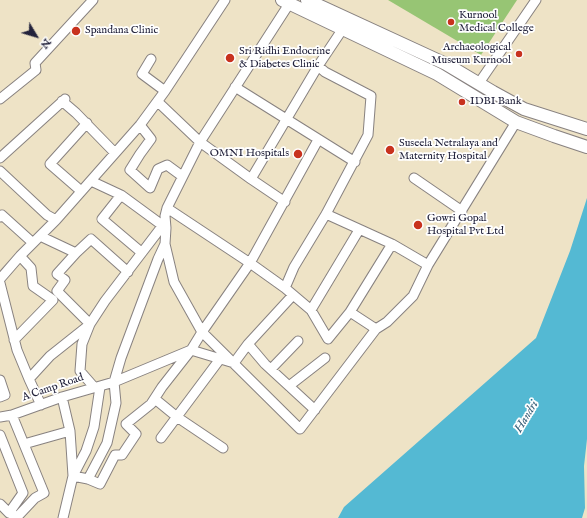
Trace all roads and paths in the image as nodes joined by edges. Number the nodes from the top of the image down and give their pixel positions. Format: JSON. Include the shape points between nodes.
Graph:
{"nodes":[{"id":1,"x":93,"y":0,"type":"edge"},
{"id":2,"x":225,"y":0,"type":"edge"},
{"id":3,"x":308,"y":0,"type":"edge"},
{"id":4,"x":536,"y":0,"type":"edge"},
{"id":5,"x":287,"y":1,"type":"edge"},
{"id":6,"x":342,"y":30,"type":"junction"},
{"id":7,"x":151,"y":59,"type":"dead end"},
{"id":8,"x":318,"y":66,"type":"junction"},
{"id":9,"x":479,"y":84,"type":"junction"},
{"id":10,"x":235,"y":87,"type":"junction"},
{"id":11,"x":165,"y":91,"type":"junction"},
{"id":12,"x":493,"y":92,"type":"junction"},
{"id":13,"x":0,"y":99,"type":"edge"},
{"id":14,"x":158,"y":102,"type":"junction"},
{"id":15,"x":486,"y":105,"type":"junction"},
{"id":16,"x":287,"y":120,"type":"junction"},
{"id":17,"x":516,"y":122,"type":"junction"},
{"id":18,"x":87,"y":124,"type":"junction"},
{"id":19,"x":140,"y":124,"type":"junction"},
{"id":20,"x":587,"y":129,"type":"edge"},
{"id":21,"x":318,"y":140,"type":"junction"},
{"id":22,"x":200,"y":142,"type":"junction"},
{"id":23,"x":587,"y":147,"type":"edge"},
{"id":24,"x":115,"y":153,"type":"junction"},
{"id":25,"x":0,"y":158,"type":"edge"},
{"id":26,"x":355,"y":162,"type":"junction"},
{"id":27,"x":0,"y":171,"type":"edge"},
{"id":28,"x":182,"y":176,"type":"junction"},
{"id":29,"x":414,"y":178,"type":"dead end"},
{"id":30,"x":251,"y":179,"type":"junction"},
{"id":31,"x":90,"y":181,"type":"junction"},
{"id":32,"x":82,"y":191,"type":"junction"},
{"id":33,"x":121,"y":195,"type":"junction"},
{"id":34,"x":285,"y":202,"type":"junction"},
{"id":35,"x":167,"y":208,"type":"junction"},
{"id":36,"x":462,"y":211,"type":"junction"},
{"id":37,"x":326,"y":214,"type":"junction"},
{"id":38,"x":0,"y":217,"type":"edge"},
{"id":39,"x":56,"y":220,"type":"junction"},
{"id":40,"x":164,"y":226,"type":"junction"},
{"id":41,"x":359,"y":230,"type":"junction"},
{"id":42,"x":40,"y":236,"type":"junction"},
{"id":43,"x":33,"y":243,"type":"junction"},
{"id":44,"x":165,"y":244,"type":"junction"},
{"id":45,"x":392,"y":244,"type":"junction"},
{"id":46,"x":142,"y":252,"type":"junction"},
{"id":47,"x":76,"y":253,"type":"junction"},
{"id":48,"x":20,"y":256,"type":"junction"},
{"id":49,"x":250,"y":263,"type":"junction"},
{"id":50,"x":428,"y":265,"type":"junction"},
{"id":51,"x":128,"y":272,"type":"junction"},
{"id":52,"x":0,"y":279,"type":"edge"},
{"id":53,"x":0,"y":283,"type":"edge"},
{"id":54,"x":285,"y":288,"type":"junction"},
{"id":55,"x":293,"y":295,"type":"junction"},
{"id":56,"x":311,"y":310,"type":"junction"},
{"id":57,"x":350,"y":312,"type":"junction"},
{"id":58,"x":90,"y":324,"type":"junction"},
{"id":59,"x":376,"y":328,"type":"junction"},
{"id":60,"x":202,"y":332,"type":"junction"},
{"id":61,"x":14,"y":340,"type":"junction"},
{"id":62,"x":298,"y":341,"type":"dead end"},
{"id":63,"x":248,"y":344,"type":"junction"},
{"id":64,"x":190,"y":350,"type":"junction"},
{"id":65,"x":325,"y":358,"type":"dead end"},
{"id":66,"x":220,"y":359,"type":"junction"},
{"id":67,"x":234,"y":363,"type":"junction"},
{"id":68,"x":271,"y":369,"type":"junction"},
{"id":69,"x":0,"y":380,"type":"edge"},
{"id":70,"x":29,"y":380,"type":"junction"},
{"id":71,"x":114,"y":382,"type":"junction"},
{"id":72,"x":289,"y":386,"type":"junction"},
{"id":73,"x":97,"y":387,"type":"junction"},
{"id":74,"x":0,"y":397,"type":"edge"},
{"id":75,"x":62,"y":397,"type":"junction"},
{"id":76,"x":155,"y":399,"type":"junction"},
{"id":77,"x":41,"y":406,"type":"junction"},
{"id":78,"x":315,"y":410,"type":"junction"},
{"id":79,"x":12,"y":415,"type":"junction"},
{"id":80,"x":0,"y":416,"type":"edge"},
{"id":81,"x":177,"y":416,"type":"junction"},
{"id":82,"x":70,"y":431,"type":"junction"},
{"id":83,"x":0,"y":435,"type":"edge"},
{"id":84,"x":161,"y":438,"type":"dead end"},
{"id":85,"x":24,"y":444,"type":"junction"},
{"id":86,"x":223,"y":448,"type":"dead end"},
{"id":87,"x":73,"y":476,"type":"junction"},
{"id":88,"x":88,"y":479,"type":"junction"},
{"id":89,"x":0,"y":504,"type":"edge"},
{"id":90,"x":9,"y":513,"type":"junction"},
{"id":91,"x":22,"y":517,"type":"edge"},
{"id":92,"x":63,"y":518,"type":"edge"}],
"edges":[{"from":1,"to":13,"type":"street","via":[[35,63],[36,70]]},
{"from":2,"to":11,"type":"street"},
{"from":3,"to":9,"type":"main road","via":[[446,64]]},
{"from":4,"to":9,"type":"street"},
{"from":5,"to":6,"type":"main road"},
{"from":5,"to":10,"type":"street"},
{"from":6,"to":8,"type":"street"},
{"from":6,"to":15,"type":"main road","via":[[437,74]]},
{"from":7,"to":11,"type":"street","via":[[142,74]]},
{"from":8,"to":16,"type":"street"},
{"from":8,"to":26,"type":"street","via":[[371,96],[368,135]]},
{"from":9,"to":12,"type":"main road"},
{"from":10,"to":16,"type":"street"},
{"from":10,"to":22,"type":"street"},
{"from":11,"to":14,"type":"street"},
{"from":12,"to":15,"type":"main road"},
{"from":12,"to":20,"type":"main road","via":[[524,109]]},
{"from":14,"to":19,"type":"street"},
{"from":14,"to":22,"type":"street"},
{"from":15,"to":17,"type":"main road"},
{"from":16,"to":21,"type":"street"},
{"from":16,"to":30,"type":"street"},
{"from":17,"to":23,"type":"main road"},
{"from":17,"to":36,"type":"street"},
{"from":18,"to":24,"type":"street"},
{"from":18,"to":25,"type":"street","via":[[64,100]]},
{"from":18,"to":32,"type":"street","via":[[50,164]]},
{"from":19,"to":24,"type":"street"},
{"from":19,"to":28,"type":"street","via":[[151,139],[130,170],[150,188],[158,169],[167,165]]},
{"from":21,"to":26,"type":"street"},
{"from":21,"to":34,"type":"street"},
{"from":22,"to":28,"type":"street"},
{"from":22,"to":30,"type":"street"},
{"from":24,"to":31,"type":"street"},
{"from":26,"to":37,"type":"street"},
{"from":27,"to":39,"type":"street","via":[[47,215]]},
{"from":28,"to":35,"type":"street"},
{"from":29,"to":36,"type":"street"},
{"from":30,"to":34,"type":"street"},
{"from":31,"to":32,"type":"street"},
{"from":31,"to":33,"type":"street"},
{"from":32,"to":39,"type":"street"},
{"from":33,"to":40,"type":"street"},
{"from":33,"to":46,"type":"street","via":[[102,219]]},
{"from":34,"to":49,"type":"street"},
{"from":35,"to":40,"type":"street"},
{"from":35,"to":49,"type":"street"},
{"from":36,"to":50,"type":"street"},
{"from":37,"to":41,"type":"street"},
{"from":37,"to":54,"type":"street","via":[[294,267]]},
{"from":38,"to":43,"type":"street","via":[[2,216]]},
{"from":39,"to":42,"type":"street"},
{"from":40,"to":44,"type":"street"},
{"from":40,"to":46,"type":"street"},
{"from":41,"to":45,"type":"street"},
{"from":41,"to":56,"type":"street"},
{"from":42,"to":43,"type":"street"},
{"from":42,"to":47,"type":"street"},
{"from":43,"to":48,"type":"street"},
{"from":44,"to":60,"type":"street","via":[[174,282]]},
{"from":44,"to":71,"type":"street"},
{"from":45,"to":50,"type":"street"},
{"from":45,"to":57,"type":"street"},
{"from":46,"to":51,"type":"street"},
{"from":47,"to":51,"type":"street","via":[[91,239]]},
{"from":47,"to":58,"type":"street","via":[[57,274],[64,280],[57,291]]},
{"from":48,"to":52,"type":"street"},
{"from":48,"to":61,"type":"street","via":[[31,268],[33,286],[53,300]]},
{"from":49,"to":54,"type":"street"},
{"from":49,"to":60,"type":"street"},
{"from":50,"to":59,"type":"street","via":[[413,296],[387,322]]},
{"from":51,"to":58,"type":"street","via":[[105,300]]},
{"from":53,"to":61,"type":"street"},
{"from":54,"to":55,"type":"street"},
{"from":55,"to":56,"type":"street"},
{"from":55,"to":63,"type":"street"},
{"from":56,"to":57,"type":"street","via":[[328,339]]},
{"from":57,"to":59,"type":"street"},
{"from":58,"to":70,"type":"street","via":[[50,356]]},
{"from":58,"to":73,"type":"street","via":[[82,344],[80,371]]},
{"from":59,"to":78,"type":"street"},
{"from":60,"to":64,"type":"street"},
{"from":60,"to":67,"type":"street"},
{"from":61,"to":70,"type":"street"},
{"from":62,"to":68,"type":"street"},
{"from":63,"to":67,"type":"street"},
{"from":63,"to":68,"type":"street"},
{"from":64,"to":66,"type":"street"},
{"from":64,"to":71,"type":"street","name":"A Camp Road"},
{"from":64,"to":76,"type":"street"},
{"from":65,"to":72,"type":"street"},
{"from":66,"to":67,"type":"street"},
{"from":66,"to":81,"type":"street"},
{"from":67,"to":78,"type":"street","via":[[300,429]]},
{"from":68,"to":72,"type":"street"},
{"from":69,"to":74,"type":"street","via":[[5,395]]},
{"from":70,"to":77,"type":"street"},
{"from":71,"to":73,"type":"street","name":"A Camp Road"},
{"from":71,"to":88,"type":"street","via":[[116,403],[106,443]]},
{"from":72,"to":78,"type":"street"},
{"from":73,"to":75,"type":"street","name":"A Camp Road"},
{"from":73,"to":87,"type":"street","via":[[94,427],[86,451]]},
{"from":75,"to":77,"type":"street","name":"A Camp Road"},
{"from":75,"to":82,"type":"street"},
{"from":76,"to":81,"type":"street"},
{"from":76,"to":88,"type":"street","via":[[126,424],[136,434],[122,456],[115,455],[100,484]]},
{"from":77,"to":79,"type":"street","name":"A Camp Road"},
{"from":79,"to":80,"type":"street","name":"A Camp Road"},
{"from":79,"to":85,"type":"street"},
{"from":81,"to":84,"type":"street"},
{"from":81,"to":86,"type":"street"},
{"from":82,"to":85,"type":"street"},
{"from":82,"to":87,"type":"street"},
{"from":83,"to":90,"type":"street","via":[[23,492]]},
{"from":85,"to":91,"type":"street","via":[[44,493],[35,498]]},
{"from":87,"to":88,"type":"street"},
{"from":87,"to":92,"type":"street"},
{"from":89,"to":90,"type":"street"},
{"from":90,"to":91,"type":"street"}]}
